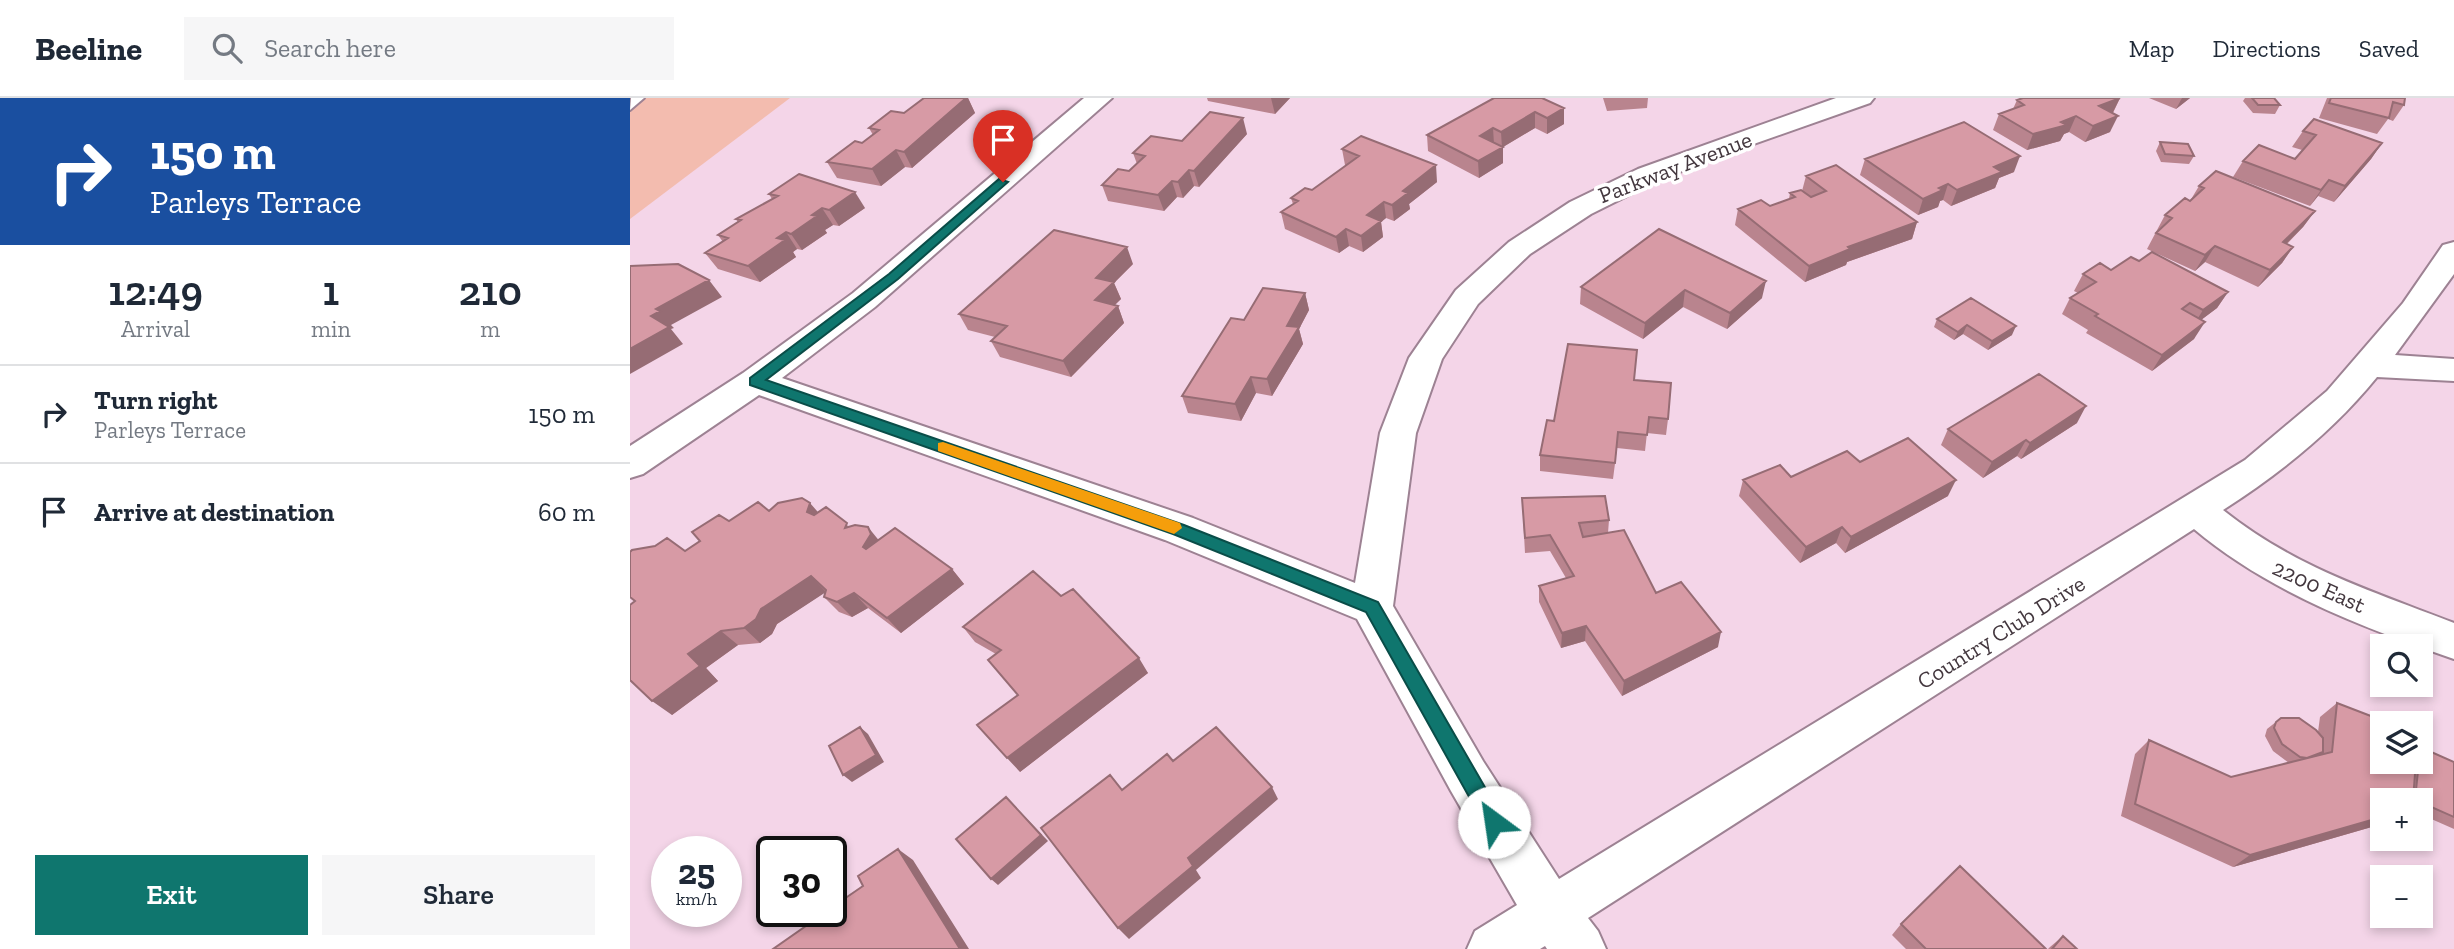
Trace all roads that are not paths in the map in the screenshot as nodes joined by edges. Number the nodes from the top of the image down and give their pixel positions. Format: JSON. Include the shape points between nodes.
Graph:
{"nodes":[{"id":1,"x":638,"y":98,"type":"edge"},
{"id":2,"x":1099,"y":98,"type":"edge"},
{"id":3,"x":1861,"y":98,"type":"edge"},
{"id":4,"x":630,"y":106,"type":"edge"},
{"id":5,"x":2454,"y":251,"type":"edge"},
{"id":6,"x":2371,"y":365,"type":"junction"},
{"id":7,"x":2454,"y":370,"type":"edge"},
{"id":8,"x":755,"y":381,"type":"junction"},
{"id":9,"x":630,"y":464,"type":"edge"},
{"id":10,"x":2196,"y":510,"type":"junction"},
{"id":11,"x":1372,"y":607,"type":"junction"},
{"id":12,"x":2454,"y":641,"type":"edge"},
{"id":13,"x":1565,"y":931,"type":"edge"},
{"id":14,"x":1493,"y":949,"type":"edge"}],
"edges":[{"from":1,"to":4,"type":"lane"},
{"from":2,"to":8,"type":"street","via":[[908,264]]},
{"from":3,"to":11,"type":"street","name":"Parkway Avenue","via":[[1611,189],[1544,228],[1488,275],[1456,312],[1416,383],[1399,432]]},
{"from":5,"to":6,"type":"street","name":"Country Club Drive"},
{"from":6,"to":7,"type":"street"},
{"from":6,"to":10,"type":"street","name":"Country Club Drive","via":[[2302,434],[2258,470]]},
{"from":8,"to":9,"type":"street"},
{"from":8,"to":11,"type":"street","via":[[1179,529]]},
{"from":10,"to":12,"type":"street","name":"2200 East","via":[[2242,547],[2296,579]]},
{"from":10,"to":13,"type":"street","name":"Country Club Drive"},
{"from":11,"to":13,"type":"street","via":[[1467,776]]},
{"from":13,"to":14,"type":"street","name":"Country Club Drive"}]}
